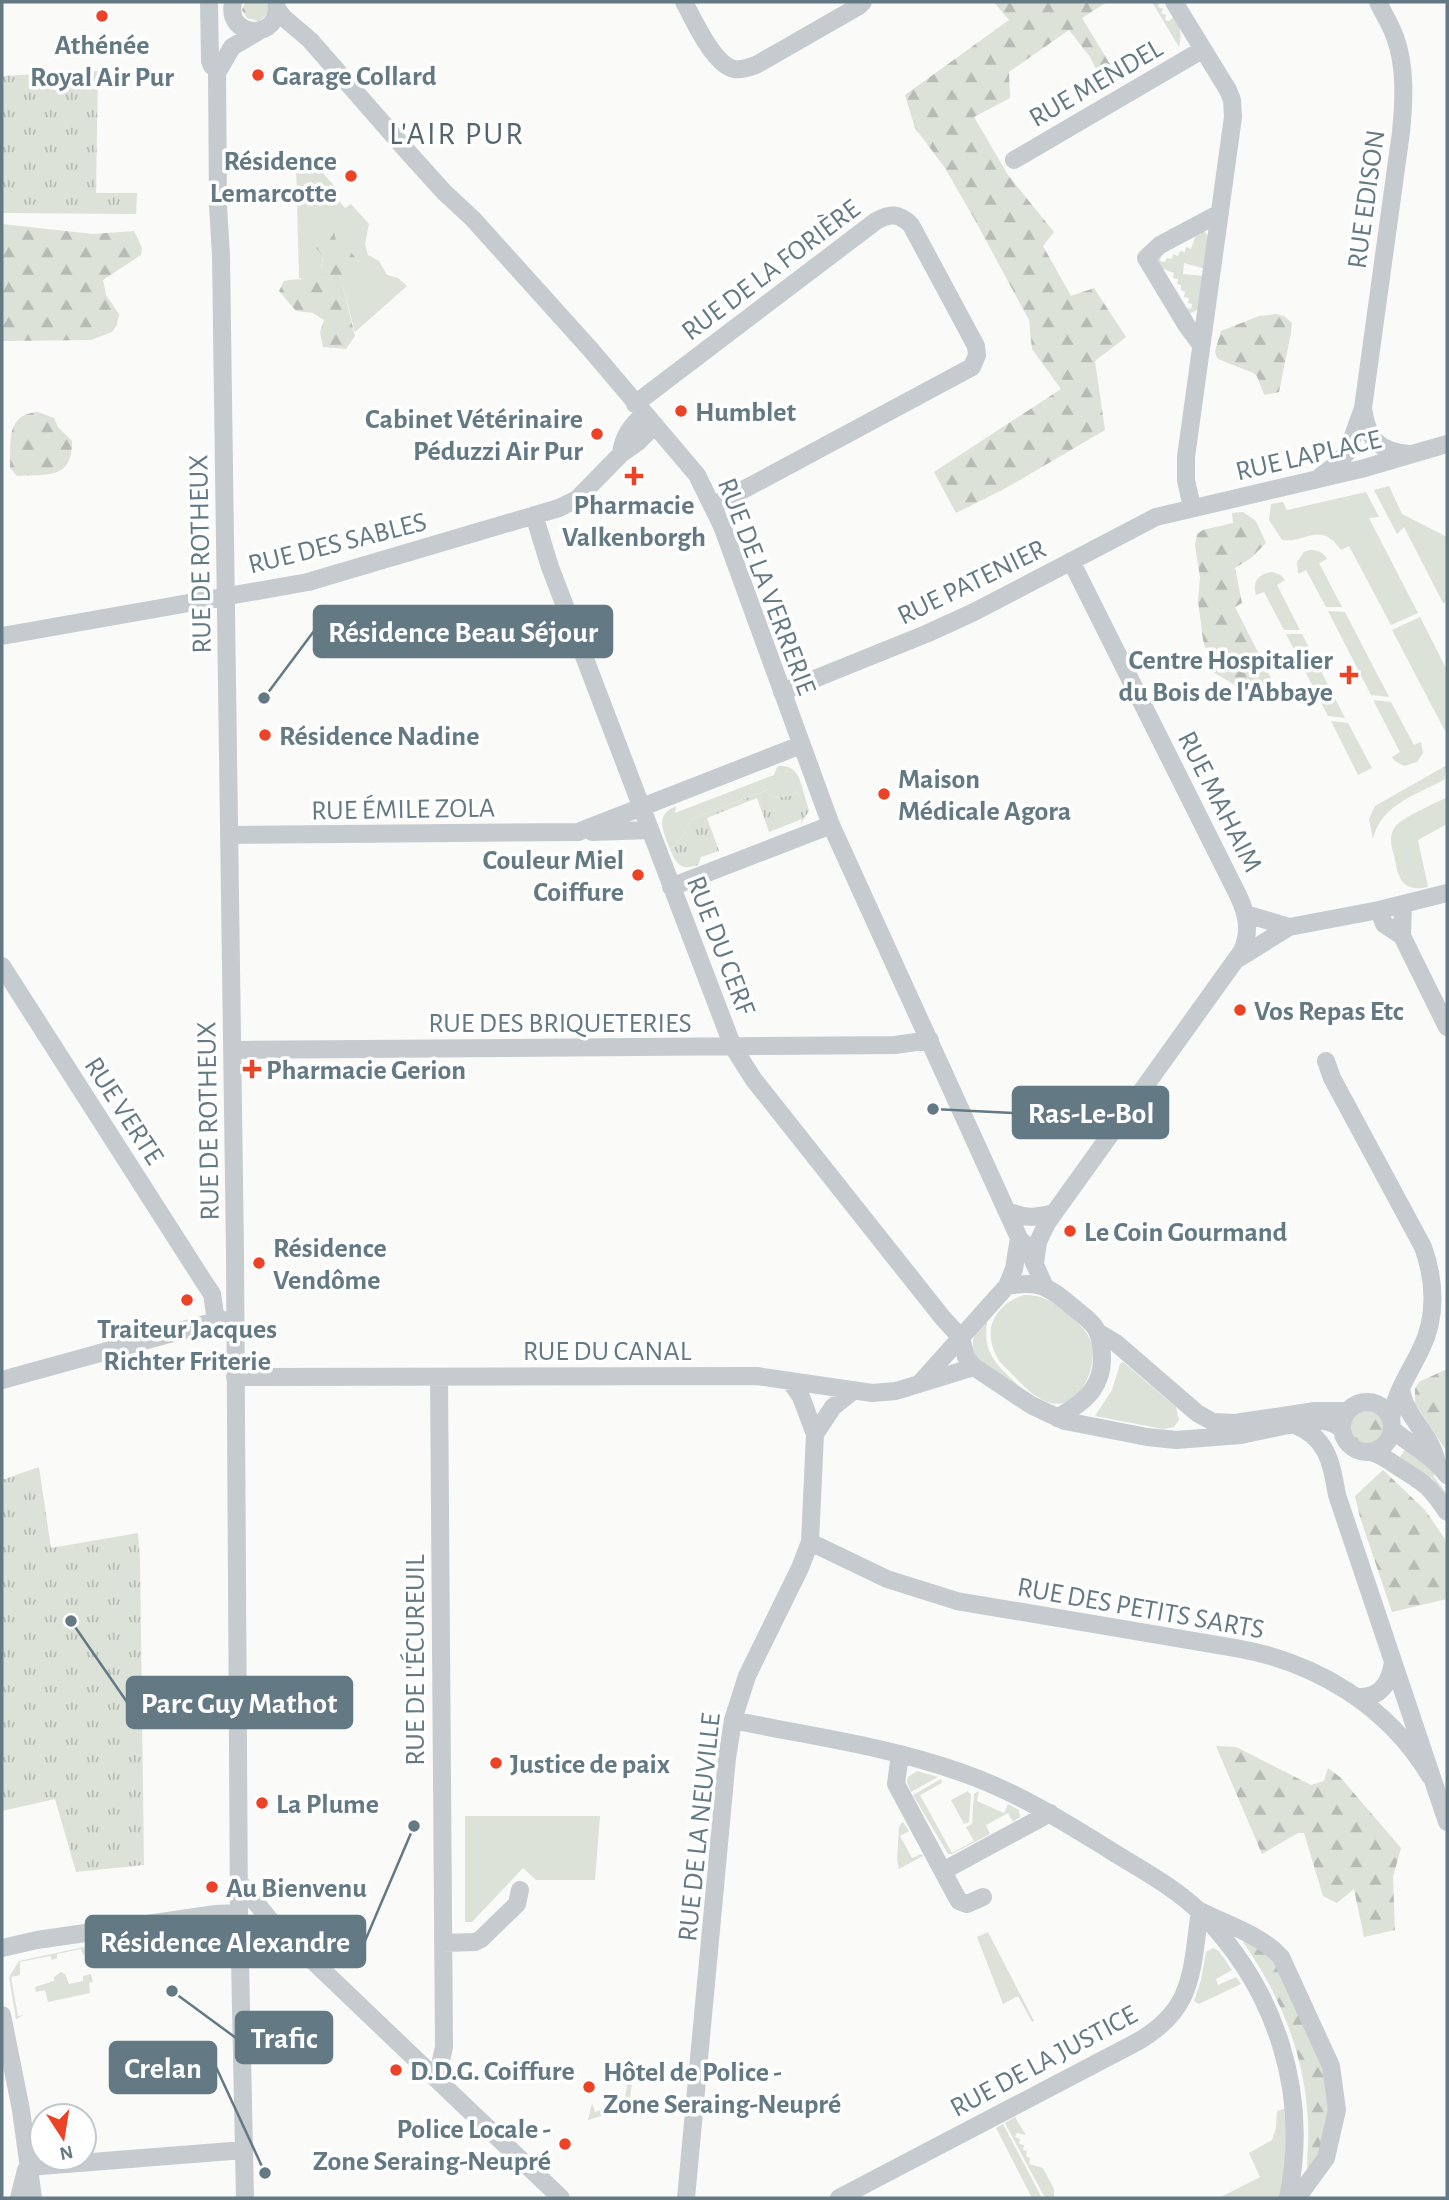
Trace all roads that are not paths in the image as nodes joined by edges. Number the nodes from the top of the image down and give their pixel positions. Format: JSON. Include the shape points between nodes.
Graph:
{"nodes":[{"id":1,"x":209,"y":2,"type":"edge"},
{"id":2,"x":684,"y":2,"type":"edge"},
{"id":3,"x":863,"y":2,"type":"edge"},
{"id":4,"x":1174,"y":2,"type":"edge"},
{"id":5,"x":1378,"y":2,"type":"edge"},
{"id":6,"x":277,"y":6,"type":"edge"},
{"id":7,"x":234,"y":11,"type":"edge"},
{"id":8,"x":295,"y":29,"type":"junction"},
{"id":9,"x":262,"y":30,"type":"junction"},
{"id":10,"x":232,"y":47,"type":"junction"},
{"id":11,"x":1202,"y":50,"type":"junction"},
{"id":12,"x":218,"y":69,"type":"junction"},
{"id":13,"x":1014,"y":160,"type":"dead end"},
{"id":14,"x":1220,"y":213,"type":"junction"},
{"id":15,"x":1201,"y":345,"type":"junction"},
{"id":16,"x":645,"y":414,"type":"junction"},
{"id":17,"x":1361,"y":431,"type":"junction"},
{"id":18,"x":1447,"y":444,"type":"edge"},
{"id":19,"x":1416,"y":455,"type":"junction"},
{"id":20,"x":1361,"y":469,"type":"junction"},
{"id":21,"x":1314,"y":480,"type":"junction"},
{"id":22,"x":713,"y":506,"type":"junction"},
{"id":23,"x":1186,"y":509,"type":"junction"},
{"id":24,"x":534,"y":515,"type":"junction"},
{"id":25,"x":1071,"y":561,"type":"junction"},
{"id":26,"x":226,"y":596,"type":"junction"},
{"id":27,"x":2,"y":636,"type":"edge"},
{"id":28,"x":782,"y":692,"type":"junction"},
{"id":29,"x":801,"y":746,"type":"junction"},
{"id":30,"x":641,"y":808,"type":"junction"},
{"id":31,"x":831,"y":825,"type":"junction"},
{"id":32,"x":650,"y":830,"type":"junction"},
{"id":33,"x":578,"y":832,"type":"junction"},
{"id":34,"x":229,"y":835,"type":"junction"},
{"id":35,"x":671,"y":887,"type":"junction"},
{"id":36,"x":1447,"y":893,"type":"edge"},
{"id":37,"x":1403,"y":904,"type":"junction"},
{"id":38,"x":1379,"y":910,"type":"junction"},
{"id":39,"x":1246,"y":914,"type":"junction"},
{"id":40,"x":1289,"y":927,"type":"junction"},
{"id":41,"x":1402,"y":936,"type":"junction"},
{"id":42,"x":1236,"y":960,"type":"junction"},
{"id":43,"x":2,"y":966,"type":"edge"},
{"id":44,"x":1447,"y":1027,"type":"edge"},
{"id":45,"x":930,"y":1040,"type":"junction"},
{"id":46,"x":733,"y":1047,"type":"junction"},
{"id":47,"x":232,"y":1050,"type":"junction"},
{"id":48,"x":1326,"y":1061,"type":"dead end"},
{"id":49,"x":1054,"y":1213,"type":"junction"},
{"id":50,"x":1015,"y":1224,"type":"junction"},
{"id":51,"x":1043,"y":1231,"type":"junction"},
{"id":52,"x":1035,"y":1263,"type":"junction"},
{"id":53,"x":235,"y":1275,"type":"junction"},
{"id":54,"x":204,"y":1282,"type":"junction"},
{"id":55,"x":1044,"y":1285,"type":"junction"},
{"id":56,"x":1007,"y":1286,"type":"junction"},
{"id":57,"x":235,"y":1320,"type":"junction"},
{"id":58,"x":216,"y":1321,"type":"junction"},
{"id":59,"x":1099,"y":1333,"type":"junction"},
{"id":60,"x":961,"y":1338,"type":"junction"},
{"id":61,"x":974,"y":1367,"type":"junction"},
{"id":62,"x":235,"y":1377,"type":"junction"},
{"id":63,"x":439,"y":1377,"type":"junction"},
{"id":64,"x":2,"y":1380,"type":"edge"},
{"id":65,"x":790,"y":1381,"type":"junction"},
{"id":66,"x":921,"y":1382,"type":"junction"},
{"id":67,"x":1403,"y":1383,"type":"junction"},
{"id":68,"x":853,"y":1391,"type":"junction"},
{"id":69,"x":1372,"y":1402,"type":"junction"},
{"id":70,"x":1057,"y":1418,"type":"junction"},
{"id":71,"x":1293,"y":1424,"type":"junction"},
{"id":72,"x":1392,"y":1425,"type":"junction"},
{"id":73,"x":1344,"y":1426,"type":"junction"},
{"id":74,"x":1254,"y":1427,"type":"junction"},
{"id":75,"x":815,"y":1434,"type":"junction"},
{"id":76,"x":1366,"y":1452,"type":"junction"},
{"id":77,"x":1442,"y":1470,"type":"edge"},
{"id":78,"x":1333,"y":1475,"type":"junction"},
{"id":79,"x":1337,"y":1495,"type":"junction"},
{"id":80,"x":1447,"y":1512,"type":"edge"},
{"id":81,"x":810,"y":1542,"type":"junction"},
{"id":82,"x":1393,"y":1662,"type":"junction"},
{"id":83,"x":1359,"y":1697,"type":"junction"},
{"id":84,"x":733,"y":1720,"type":"junction"},
{"id":85,"x":900,"y":1754,"type":"junction"},
{"id":86,"x":1430,"y":1776,"type":"junction"},
{"id":87,"x":1050,"y":1813,"type":"junction"},
{"id":88,"x":1447,"y":1822,"type":"edge"},
{"id":89,"x":943,"y":1871,"type":"junction"},
{"id":90,"x":239,"y":1882,"type":"junction"},
{"id":91,"x":520,"y":1890,"type":"dead end"},
{"id":92,"x":983,"y":1897,"type":"dead end"},
{"id":93,"x":1200,"y":1911,"type":"junction"},
{"id":94,"x":239,"y":1913,"type":"junction"},
{"id":95,"x":265,"y":1917,"type":"junction"},
{"id":96,"x":240,"y":1941,"type":"junction"},
{"id":97,"x":443,"y":1943,"type":"junction"},
{"id":98,"x":2,"y":1948,"type":"edge"},
{"id":99,"x":2,"y":2015,"type":"edge"},
{"id":100,"x":433,"y":2075,"type":"junction"},
{"id":101,"x":244,"y":2150,"type":"junction"},
{"id":102,"x":98,"y":2161,"type":"edge"},
{"id":103,"x":28,"y":2167,"type":"joint"},
{"id":104,"x":29,"y":2172,"type":"edge"},
{"id":105,"x":19,"y":2198,"type":"edge"},
{"id":106,"x":33,"y":2198,"type":"edge"},
{"id":107,"x":245,"y":2198,"type":"edge"},
{"id":108,"x":561,"y":2198,"type":"edge"},
{"id":109,"x":686,"y":2198,"type":"edge"},
{"id":110,"x":839,"y":2198,"type":"edge"},
{"id":111,"x":1288,"y":2198,"type":"edge"},
{"id":112,"x":1297,"y":2198,"type":"edge"}],
"edges":[{"from":1,"to":12,"type":"street","name":"RUE DE ROTHEUX","via":[[211,61]]},
{"from":2,"to":3,"type":"street","via":[[715,55],[723,64],[743,69]]},
{"from":4,"to":11,"type":"street"},
{"from":5,"to":17,"type":"street","name":"RUE EDISON","via":[[1398,47],[1404,111]]},
{"from":6,"to":8,"type":"street","name":"RUE DE LA VERRERIE"},
{"from":6,"to":9,"type":"street","via":[[275,19]]},
{"from":7,"to":9,"type":"street","via":[[244,29]]},
{"from":7,"to":10,"type":"street"},
{"from":8,"to":9,"type":"street"},
{"from":8,"to":16,"type":"street","name":"RUE DE LA VERRERIE","via":[[473,219]]},
{"from":9,"to":10,"type":"street"},
{"from":10,"to":12,"type":"street"},
{"from":11,"to":13,"type":"street","name":"RUE MENDEL"},
{"from":11,"to":14,"type":"street","via":[[1228,90],[1233,108]]},
{"from":12,"to":26,"type":"street","name":"RUE DE ROTHEUX"},
{"from":14,"to":15,"type":"street"},
{"from":14,"to":15,"type":"street","via":[[1160,245],[1146,258]]},
{"from":15,"to":23,"type":"street","via":[[1186,457]]},
{"from":16,"to":22,"type":"street","name":"RUE DE LA VERRERIE","via":[[697,475]]},
{"from":16,"to":22,"type":"street","name":"RUE DE LA FORIÈRE","via":[[876,221],[895,215],[911,225],[976,346],[972,366]]},
{"from":16,"to":24,"type":"street","name":"RUE DES SABLES","via":[[638,442],[577,499]]},
{"from":17,"to":19,"type":"street","via":[[1382,448]]},
{"from":17,"to":20,"type":"street","name":"RUE EDISON","via":[[1368,450]]},
{"from":17,"to":21,"type":"street","via":[[1341,460]]},
{"from":18,"to":19,"type":"street","name":"RUE LAPLACE"},
{"from":19,"to":20,"type":"street","name":"RUE LAPLACE"},
{"from":20,"to":21,"type":"street","name":"RUE LAPLACE"},
{"from":21,"to":23,"type":"street","name":"RUE LAPLACE"},
{"from":22,"to":28,"type":"street","name":"RUE DE LA VERRERIE"},
{"from":23,"to":25,"type":"street","name":"RUE PATENIER","via":[[1144,522]]},
{"from":24,"to":26,"type":"street","name":"RUE DES SABLES","via":[[320,579]]},
{"from":24,"to":30,"type":"street","name":"RUE DU CERF"},
{"from":25,"to":28,"type":"street","name":"RUE PATENIER","via":[[926,634]]},
{"from":25,"to":39,"type":"street","name":"RUE MAHAIM"},
{"from":26,"to":27,"type":"street","name":"RUE DES SABLES"},
{"from":26,"to":34,"type":"street","name":"RUE DE ROTHEUX"},
{"from":28,"to":29,"type":"street","name":"RUE DE LA VERRERIE"},
{"from":29,"to":30,"type":"street","name":"RUE ÉMILE ZOLA"},
{"from":29,"to":31,"type":"street","name":"RUE DE LA VERRERIE"},
{"from":30,"to":32,"type":"street","name":"RUE DU CERF"},
{"from":30,"to":33,"type":"street","name":"RUE ÉMILE ZOLA"},
{"from":31,"to":35,"type":"street"},
{"from":31,"to":45,"type":"street","name":"RUE DE LA VERRERIE"},
{"from":32,"to":33,"type":"street","name":"RUE ÉMILE ZOLA"},
{"from":32,"to":35,"type":"street","name":"RUE DU CERF"},
{"from":33,"to":34,"type":"street","name":"RUE ÉMILE ZOLA"},
{"from":34,"to":47,"type":"street","name":"RUE DE ROTHEUX"},
{"from":35,"to":46,"type":"street","name":"RUE DU CERF"},
{"from":36,"to":37,"type":"street","name":"RUE MAHAIM"},
{"from":37,"to":38,"type":"street","name":"RUE MAHAIM"},
{"from":37,"to":41,"type":"street"},
{"from":38,"to":40,"type":"street","name":"RUE MAHAIM"},
{"from":38,"to":41,"type":"street","via":[[1384,924]]},
{"from":39,"to":40,"type":"street","name":"RUE MAHAIM"},
{"from":39,"to":42,"type":"street","name":"RUE MAHAIM","via":[[1246,942]]},
{"from":40,"to":42,"type":"street","name":"RUE MAHAIM"},
{"from":41,"to":44,"type":"street"},
{"from":42,"to":49,"type":"street","name":"RUE MAHAIM"},
{"from":43,"to":54,"type":"street","name":"RUE VERTE"},
{"from":45,"to":46,"type":"street","name":"RUE DES BRIQUETERIES","via":[[895,1045]]},
{"from":45,"to":50,"type":"street","name":"RUE DE LA VERRERIE"},
{"from":46,"to":47,"type":"street","name":"RUE DES BRIQUETERIES"},
{"from":46,"to":60,"type":"street","name":"RUE DU CERF","via":[[754,1080]]},
{"from":47,"to":53,"type":"street","name":"RUE DE ROTHEUX"},
{"from":48,"to":67,"type":"street","via":[[1427,1260],[1432,1286],[1430,1324]]},
{"from":49,"to":50,"type":"street"},
{"from":49,"to":51,"type":"street","name":"RUE MAHAIM"},
{"from":50,"to":51,"type":"street","via":[[1033,1237]]},
{"from":50,"to":52,"type":"street","name":"RUE DE LA VERRERIE"},
{"from":50,"to":56,"type":"street","via":[[1014,1269]]},
{"from":51,"to":52,"type":"street","name":"RUE MAHAIM"},
{"from":52,"to":55,"type":"street","name":"RUE DE LA VERRERIE"},
{"from":53,"to":54,"type":"street"},
{"from":53,"to":57,"type":"street","name":"RUE DE ROTHEUX"},
{"from":54,"to":58,"type":"street","name":"RUE VERTE","via":[[212,1294]]},
{"from":55,"to":56,"type":"street"},
{"from":55,"to":59,"type":"street"},
{"from":56,"to":60,"type":"street"},
{"from":57,"to":58,"type":"street"},
{"from":57,"to":62,"type":"street","name":"RUE DE ROTHEUX"},
{"from":58,"to":64,"type":"street"},
{"from":59,"to":70,"type":"street","via":[[1103,1362],[1096,1385],[1084,1402]]},
{"from":59,"to":74,"type":"street","via":[[1206,1419]]},
{"from":60,"to":61,"type":"street"},
{"from":60,"to":66,"type":"street"},
{"from":61,"to":66,"type":"street","name":"RUE DU CANAL"},
{"from":61,"to":70,"type":"street"},
{"from":62,"to":63,"type":"street","name":"RUE DU CANAL"},
{"from":62,"to":90,"type":"street","name":"RUE DE ROTHEUX"},
{"from":63,"to":65,"type":"street","name":"RUE DU CANAL","via":[[757,1376]]},
{"from":63,"to":97,"type":"street","name":"RUE DE L'ÉCUREUIL"},
{"from":65,"to":68,"type":"street","name":"RUE DU CANAL"},
{"from":65,"to":75,"type":"street","name":"RUE DE LA NEUVILLE"},
{"from":66,"to":68,"type":"street","name":"RUE DU CANAL","via":[[886,1392]]},
{"from":67,"to":69,"type":"street"},
{"from":67,"to":72,"type":"street","via":[[1393,1403]]},
{"from":67,"to":77,"type":"street","via":[[1404,1403]]},
{"from":68,"to":75,"type":"street","via":[[833,1408]]},
{"from":69,"to":72,"type":"street","via":[[1384,1408]]},
{"from":69,"to":73,"type":"street","via":[[1357,1403]]},
{"from":70,"to":74,"type":"street","via":[[1166,1440]]},
{"from":71,"to":73,"type":"street","via":[[1323,1420]]},
{"from":71,"to":74,"type":"street"},
{"from":71,"to":78,"type":"street","via":[[1321,1442]]},
{"from":72,"to":76,"type":"street","via":[[1385,1445]]},
{"from":72,"to":77,"type":"street"},
{"from":73,"to":74,"type":"street","via":[[1315,1410]]},
{"from":73,"to":76,"type":"street","via":[[1349,1446]]},
{"from":73,"to":78,"type":"street"},
{"from":75,"to":81,"type":"street","name":"RUE DE LA NEUVILLE"},
{"from":76,"to":79,"type":"street","via":[[1343,1467]]},
{"from":76,"to":80,"type":"street","via":[[1387,1458],[1424,1482]]},
{"from":78,"to":79,"type":"street"},
{"from":79,"to":82,"type":"street"},
{"from":81,"to":83,"type":"street","name":"RUE DES PETITS SARTS","via":[[933,1595],[1257,1652],[1311,1671]]},
{"from":81,"to":84,"type":"street","name":"RUE DE LA NEUVILLE","via":[[747,1676]]},
{"from":82,"to":83,"type":"street","via":[[1384,1687]]},
{"from":82,"to":86,"type":"street"},
{"from":83,"to":86,"type":"street","name":"RUE DES PETITS SARTS","via":[[1410,1745]]},
{"from":84,"to":85,"type":"street"},
{"from":84,"to":109,"type":"street","name":"RUE DE LA NEUVILLE"},
{"from":85,"to":87,"type":"street","via":[[986,1781]]},
{"from":85,"to":89,"type":"street","via":[[896,1784]]},
{"from":86,"to":88,"type":"street"},
{"from":87,"to":89,"type":"street"},
{"from":87,"to":93,"type":"street"},
{"from":89,"to":92,"type":"street","via":[[959,1901],[967,1904]]},
{"from":90,"to":94,"type":"street","name":"RUE DE ROTHEUX"},
{"from":90,"to":95,"type":"street"},
{"from":91,"to":97,"type":"street","via":[[517,1905],[481,1939]]},
{"from":93,"to":110,"type":"street","name":"RUE DE LA JUSTICE","via":[[1189,1984],[1160,2027]]},
{"from":93,"to":111,"type":"street","via":[[1248,1972],[1283,2046],[1295,2111]]},
{"from":93,"to":112,"type":"street","via":[[1281,1957],[1331,2066],[1337,2110],[1332,2140],[1324,2163]]},
{"from":94,"to":95,"type":"street","via":[[248,1906]]},
{"from":94,"to":96,"type":"street","name":"RUE DE ROTHEUX"},
{"from":94,"to":98,"type":"street"},
{"from":95,"to":96,"type":"street"},
{"from":95,"to":100,"type":"street"},
{"from":96,"to":101,"type":"street","name":"RUE DE ROTHEUX"},
{"from":97,"to":100,"type":"street","name":"RUE DE L'ÉCUREUIL","via":[[444,2047]]},
{"from":99,"to":103,"type":"street"},
{"from":100,"to":108,"type":"street"},
{"from":101,"to":102,"type":"street"},
{"from":101,"to":107,"type":"street","name":"RUE DE ROTHEUX"},
{"from":103,"to":105,"type":"street"},
{"from":104,"to":106,"type":"street"}]}
